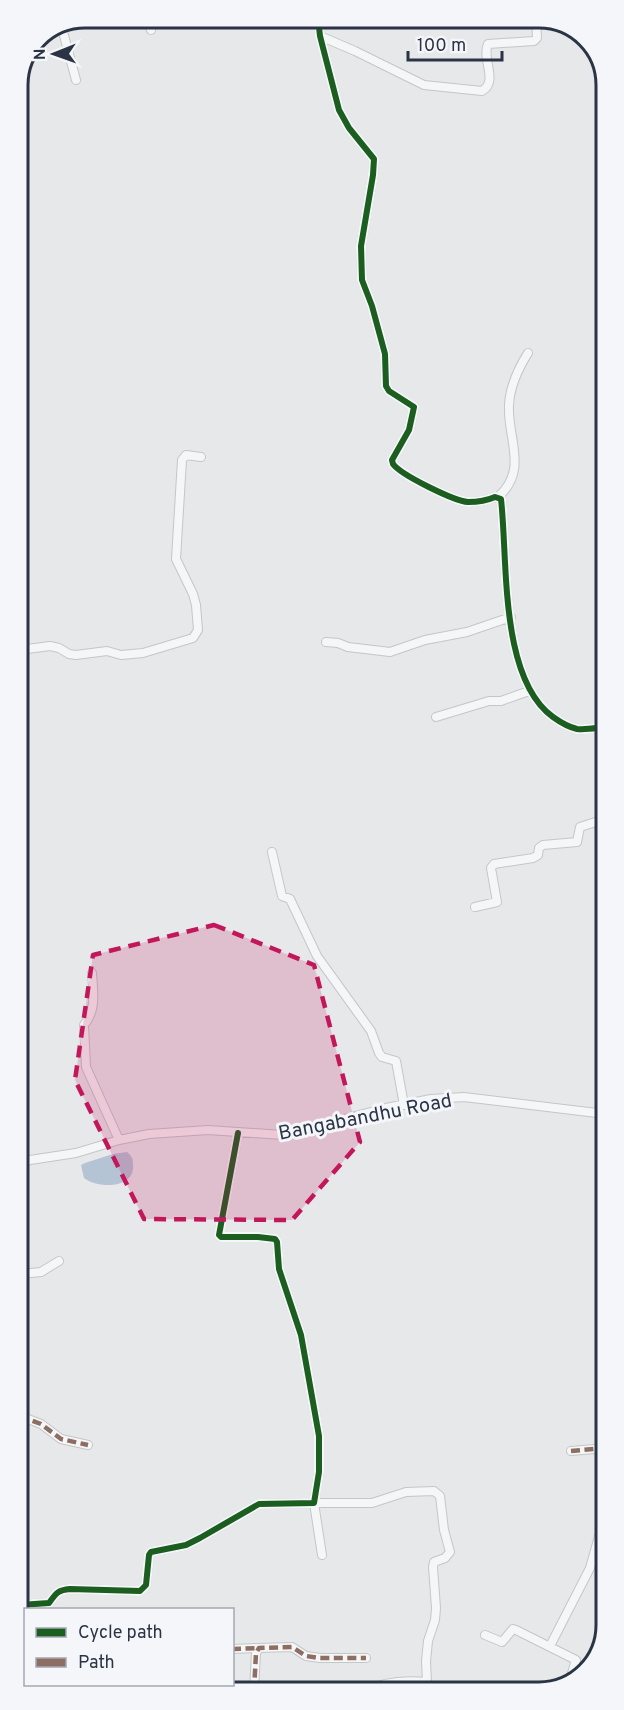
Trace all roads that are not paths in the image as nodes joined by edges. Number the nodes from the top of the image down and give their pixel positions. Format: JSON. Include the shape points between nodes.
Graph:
{"nodes":[{"id":1,"x":319,"y":29,"type":"edge"},
{"id":2,"x":537,"y":29,"type":"edge"},
{"id":3,"x":63,"y":33,"type":"edge"},
{"id":4,"x":320,"y":36,"type":"junction"},
{"id":5,"x":76,"y":80,"type":"dead end"},
{"id":6,"x":528,"y":353,"type":"dead end"},
{"id":7,"x":201,"y":457,"type":"dead end"},
{"id":8,"x":498,"y":497,"type":"junction"},
{"id":9,"x":511,"y":617,"type":"junction"},
{"id":10,"x":326,"y":642,"type":"dead end"},
{"id":11,"x":29,"y":649,"type":"edge"},
{"id":12,"x":529,"y":691,"type":"junction"},
{"id":13,"x":436,"y":717,"type":"dead end"},
{"id":14,"x":596,"y":728,"type":"edge"},
{"id":15,"x":596,"y":822,"type":"edge"},
{"id":16,"x":272,"y":852,"type":"dead end"},
{"id":17,"x":476,"y":908,"type":"dead end"},
{"id":18,"x":92,"y":973,"type":"dead end"},
{"id":19,"x":404,"y":1105,"type":"junction"},
{"id":20,"x":596,"y":1113,"type":"edge"},
{"id":21,"x":238,"y":1133,"type":"junction"},
{"id":22,"x":119,"y":1140,"type":"junction"},
{"id":23,"x":28,"y":1161,"type":"edge"},
{"id":24,"x":59,"y":1261,"type":"dead end"},
{"id":25,"x":28,"y":1273,"type":"edge"},
{"id":26,"x":28,"y":1419,"type":"edge"},
{"id":27,"x":88,"y":1444,"type":"dead end"},
{"id":28,"x":596,"y":1449,"type":"edge"},
{"id":29,"x":571,"y":1451,"type":"dead end"},
{"id":30,"x":314,"y":1503,"type":"junction"},
{"id":31,"x":596,"y":1547,"type":"edge"},
{"id":32,"x":322,"y":1555,"type":"dead end"},
{"id":33,"x":28,"y":1606,"type":"edge"},
{"id":34,"x":485,"y":1635,"type":"dead end"},
{"id":35,"x":550,"y":1646,"type":"junction"},
{"id":36,"x":259,"y":1648,"type":"junction"},
{"id":37,"x":234,"y":1649,"type":"edge"},
{"id":38,"x":366,"y":1658,"type":"dead end"},
{"id":39,"x":573,"y":1670,"type":"edge"},
{"id":40,"x":254,"y":1681,"type":"edge"},
{"id":41,"x":428,"y":1682,"type":"edge"}],
"edges":[{"from":1,"to":4,"type":"street"},
{"from":2,"to":4,"type":"street","via":[[534,41],[488,44],[485,53],[489,84],[482,91],[424,85]]},
{"from":3,"to":5,"type":"street"},
{"from":4,"to":8,"type":"street","via":[[339,110],[374,159],[361,246],[362,280],[385,354],[386,386],[414,407],[409,430],[393,464],[466,502]]},
{"from":6,"to":8,"type":"street","via":[[511,391],[513,480]]},
{"from":7,"to":11,"type":"street","via":[[186,455],[182,460],[176,549],[176,559],[196,605],[198,630],[193,638],[143,653],[121,655],[107,651],[76,655],[50,646]]},
{"from":8,"to":9,"type":"street"},
{"from":9,"to":10,"type":"street","via":[[390,652]]},
{"from":9,"to":12,"type":"street","via":[[513,639]]},
{"from":12,"to":13,"type":"street"},
{"from":12,"to":14,"type":"street","via":[[534,700],[565,725]]},
{"from":15,"to":17,"type":"street","via":[[580,827],[577,842],[543,845],[533,858],[494,864],[491,868],[497,902]]},
{"from":16,"to":19,"type":"street","via":[[282,896],[290,898],[317,956],[371,1031],[382,1057],[396,1061]]},
{"from":18,"to":22,"type":"street","via":[[93,1009],[84,1025],[86,1067]]},
{"from":19,"to":20,"type":"street","name":"Bangabandhu Road","via":[[464,1097]]},
{"from":19,"to":21,"type":"street","name":"Bangabandhu Road","via":[[283,1135]]},
{"from":21,"to":22,"type":"street","name":"Bangabandhu Road","via":[[177,1131]]},
{"from":21,"to":30,"type":"street","via":[[219,1235],[277,1242],[279,1269],[301,1335],[320,1436]]},
{"from":22,"to":23,"type":"street","name":"Bangabandhu Road","via":[[76,1153]]},
{"from":24,"to":25,"type":"street","via":[[41,1272]]},
{"from":26,"to":27,"type":"street","via":[[61,1439]]},
{"from":28,"to":29,"type":"street"},
{"from":30,"to":32,"type":"street"},
{"from":30,"to":33,"type":"street","via":[[259,1504],[193,1542],[151,1552],[146,1585],[141,1591],[60,1590],[49,1603]]},
{"from":30,"to":41,"type":"street","via":[[372,1503],[406,1492],[434,1491],[440,1496],[450,1552],[433,1568],[436,1608],[428,1641]]},
{"from":31,"to":35,"type":"street","via":[[590,1568]]},
{"from":34,"to":35,"type":"street","via":[[502,1642],[516,1629]]},
{"from":35,"to":39,"type":"street","via":[[576,1660]]},
{"from":36,"to":37,"type":"street"},
{"from":36,"to":38,"type":"street","via":[[292,1647],[306,1656],[320,1658]]},
{"from":36,"to":40,"type":"street"}]}
